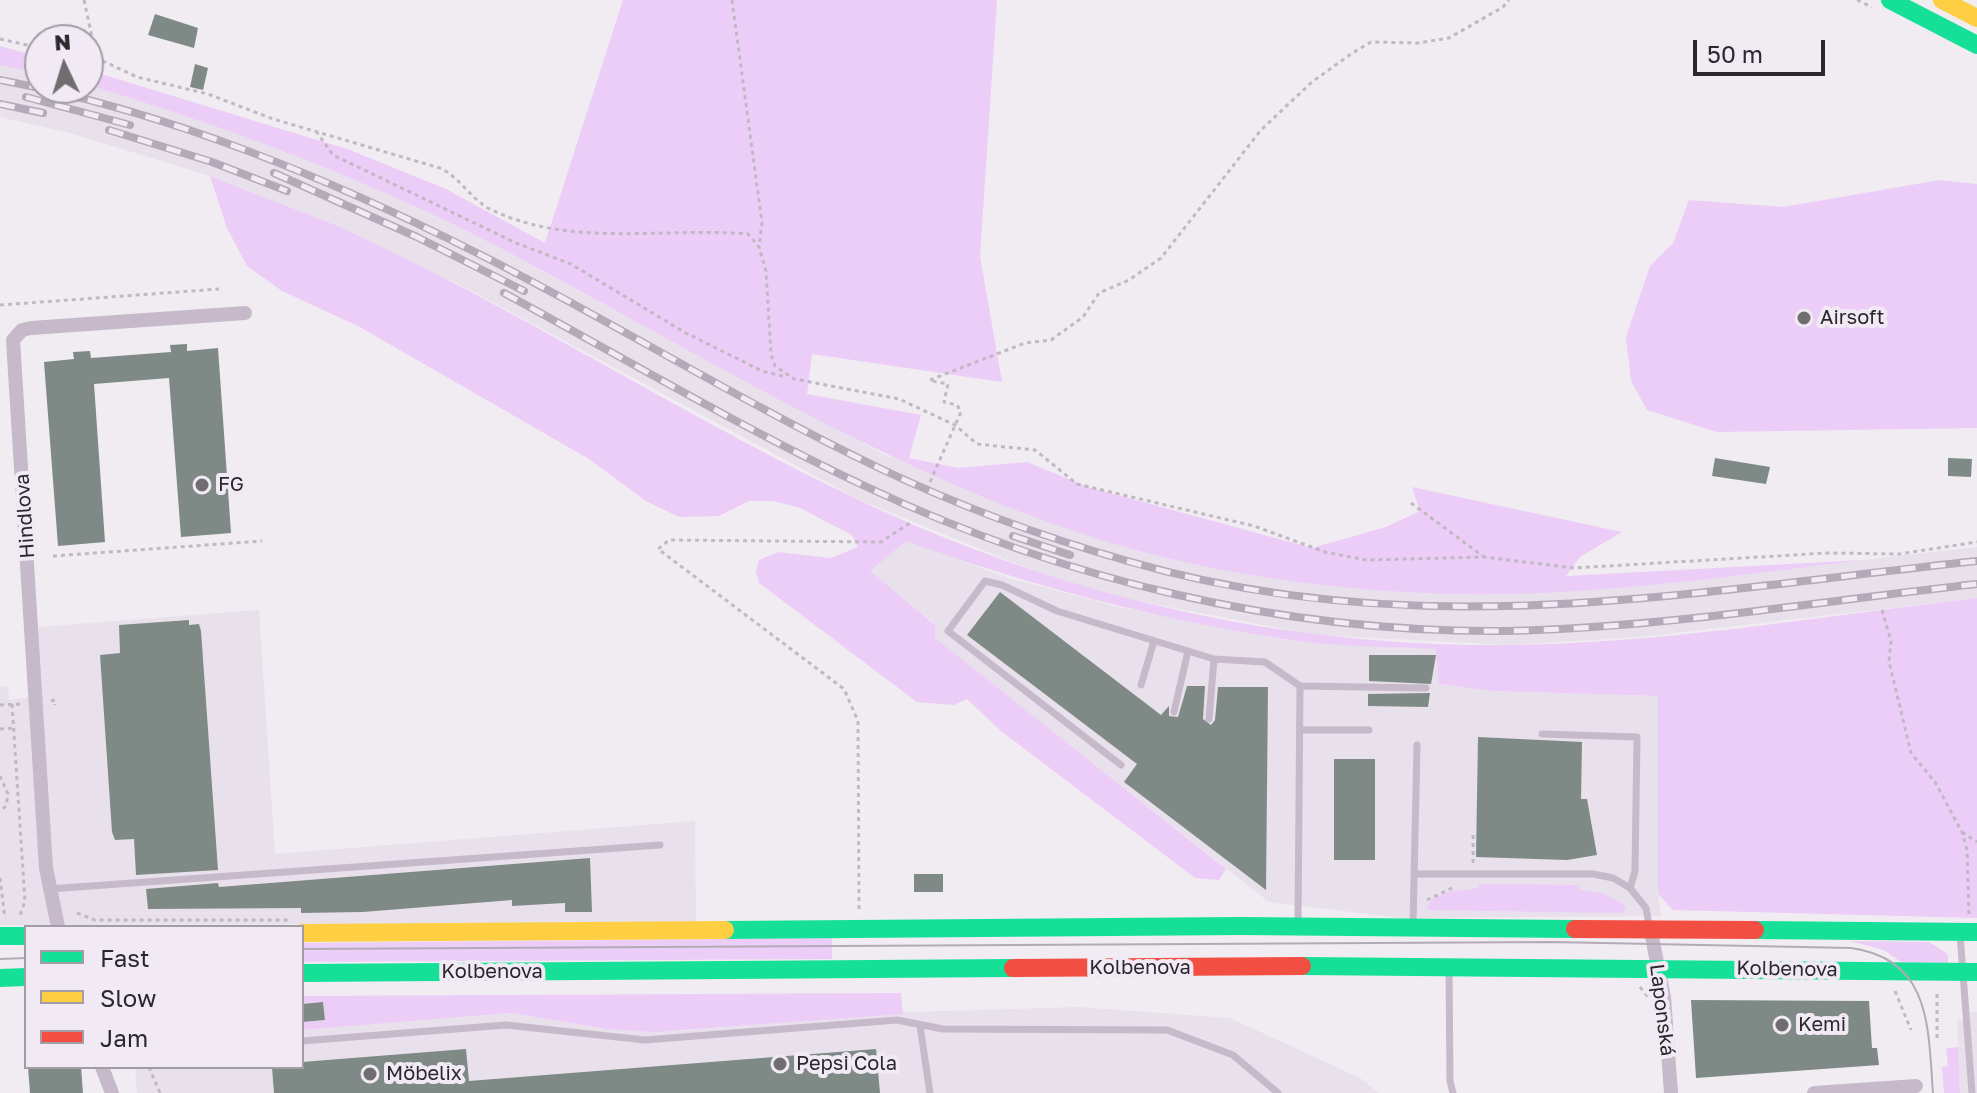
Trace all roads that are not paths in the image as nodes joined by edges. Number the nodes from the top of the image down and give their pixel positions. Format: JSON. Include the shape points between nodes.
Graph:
{"nodes":[{"id":1,"x":1890,"y":0,"type":"edge"},
{"id":2,"x":1942,"y":0,"type":"edge"},
{"id":3,"x":1977,"y":18,"type":"edge"},
{"id":4,"x":1977,"y":45,"type":"edge"},
{"id":5,"x":245,"y":313,"type":"dead end"},
{"id":6,"x":1154,"y":641,"type":"junction"},
{"id":7,"x":1188,"y":651,"type":"junction"},
{"id":8,"x":1214,"y":659,"type":"junction"},
{"id":9,"x":1141,"y":685,"type":"dead end"},
{"id":10,"x":1300,"y":686,"type":"junction"},
{"id":11,"x":1426,"y":688,"type":"dead end"},
{"id":12,"x":1174,"y":712,"type":"dead end"},
{"id":13,"x":1209,"y":719,"type":"dead end"},
{"id":14,"x":1301,"y":730,"type":"junction"},
{"id":15,"x":1369,"y":730,"type":"dead end"},
{"id":16,"x":1542,"y":734,"type":"dead end"},
{"id":17,"x":1417,"y":745,"type":"dead end"},
{"id":18,"x":1121,"y":765,"type":"dead end"},
{"id":19,"x":660,"y":845,"type":"dead end"},
{"id":20,"x":1414,"y":874,"type":"junction"},
{"id":21,"x":1630,"y":888,"type":"junction"},
{"id":22,"x":49,"y":889,"type":"junction"},
{"id":23,"x":58,"y":925,"type":"edge"},
{"id":24,"x":1298,"y":927,"type":"junction"},
{"id":25,"x":1413,"y":927,"type":"junction"},
{"id":26,"x":1650,"y":927,"type":"junction"},
{"id":27,"x":1968,"y":928,"type":"edge"},
{"id":28,"x":304,"y":933,"type":"edge"},
{"id":29,"x":0,"y":936,"type":"edge"},
{"id":30,"x":24,"y":936,"type":"edge"},
{"id":31,"x":1449,"y":965,"type":"junction"},
{"id":32,"x":1657,"y":968,"type":"junction"},
{"id":33,"x":1970,"y":972,"type":"edge"},
{"id":34,"x":304,"y":973,"type":"edge"},
{"id":35,"x":24,"y":977,"type":"edge"},
{"id":36,"x":0,"y":978,"type":"edge"},
{"id":37,"x":920,"y":1026,"type":"junction"},
{"id":38,"x":304,"y":1041,"type":"edge"},
{"id":39,"x":1968,"y":1053,"type":"junction"},
{"id":40,"x":1977,"y":1058,"type":"edge"},
{"id":41,"x":103,"y":1069,"type":"edge"},
{"id":42,"x":1916,"y":1086,"type":"dead end"},
{"id":43,"x":1900,"y":1090,"type":"edge"},
{"id":44,"x":112,"y":1093,"type":"edge"},
{"id":45,"x":930,"y":1093,"type":"edge"},
{"id":46,"x":1278,"y":1093,"type":"edge"},
{"id":47,"x":1453,"y":1093,"type":"edge"},
{"id":48,"x":1671,"y":1093,"type":"edge"},
{"id":49,"x":1814,"y":1093,"type":"edge"},
{"id":50,"x":1972,"y":1093,"type":"edge"}],
"edges":[{"from":1,"to":4,"type":"main road"},
{"from":2,"to":3,"type":"main road"},
{"from":5,"to":22,"type":"street","name":"Hindlova","via":[[31,328],[13,340]]},
{"from":6,"to":7,"type":"lane"},
{"from":6,"to":9,"type":"lane"},
{"from":6,"to":18,"type":"lane","via":[[1057,611],[985,581],[948,631]]},
{"from":7,"to":8,"type":"lane"},
{"from":7,"to":12,"type":"lane"},
{"from":8,"to":10,"type":"lane","via":[[1265,662]]},
{"from":8,"to":13,"type":"lane"},
{"from":10,"to":11,"type":"lane"},
{"from":10,"to":14,"type":"lane"},
{"from":14,"to":15,"type":"lane"},
{"from":14,"to":24,"type":"lane"},
{"from":16,"to":21,"type":"lane","via":[[1637,737],[1635,871]]},
{"from":17,"to":20,"type":"lane"},
{"from":19,"to":22,"type":"lane"},
{"from":20,"to":21,"type":"lane","via":[[1593,874]]},
{"from":20,"to":25,"type":"lane"},
{"from":21,"to":26,"type":"lane","via":[[1646,908]]},
{"from":22,"to":23,"type":"street","name":"Hindlova"},
{"from":24,"to":25,"type":"main road","name":"Kolbenova"},
{"from":24,"to":28,"type":"main road","name":"Kolbenova"},
{"from":25,"to":26,"type":"main road","name":"Kolbenova"},
{"from":26,"to":27,"type":"main road","name":"Kolbenova"},
{"from":26,"to":32,"type":"street","name":"Laponská"},
{"from":27,"to":33,"type":"lane"},
{"from":29,"to":30,"type":"main road"},
{"from":31,"to":32,"type":"main road","name":"Kolbenova"},
{"from":31,"to":34,"type":"main road","name":"Kolbenova"},
{"from":31,"to":47,"type":"lane"},
{"from":32,"to":33,"type":"main road","name":"Kolbenova"},
{"from":32,"to":48,"type":"street","name":"Laponská"},
{"from":33,"to":39,"type":"lane"},
{"from":35,"to":36,"type":"main road"},
{"from":37,"to":38,"type":"lane","via":[[897,1020],[645,1040],[506,1025]]},
{"from":37,"to":45,"type":"lane"},
{"from":37,"to":46,"type":"lane","via":[[1167,1030],[1233,1055]]},
{"from":39,"to":40,"type":"lane"},
{"from":39,"to":50,"type":"lane"},
{"from":41,"to":44,"type":"street"},
{"from":42,"to":43,"type":"street"},
{"from":43,"to":49,"type":"street"}]}
